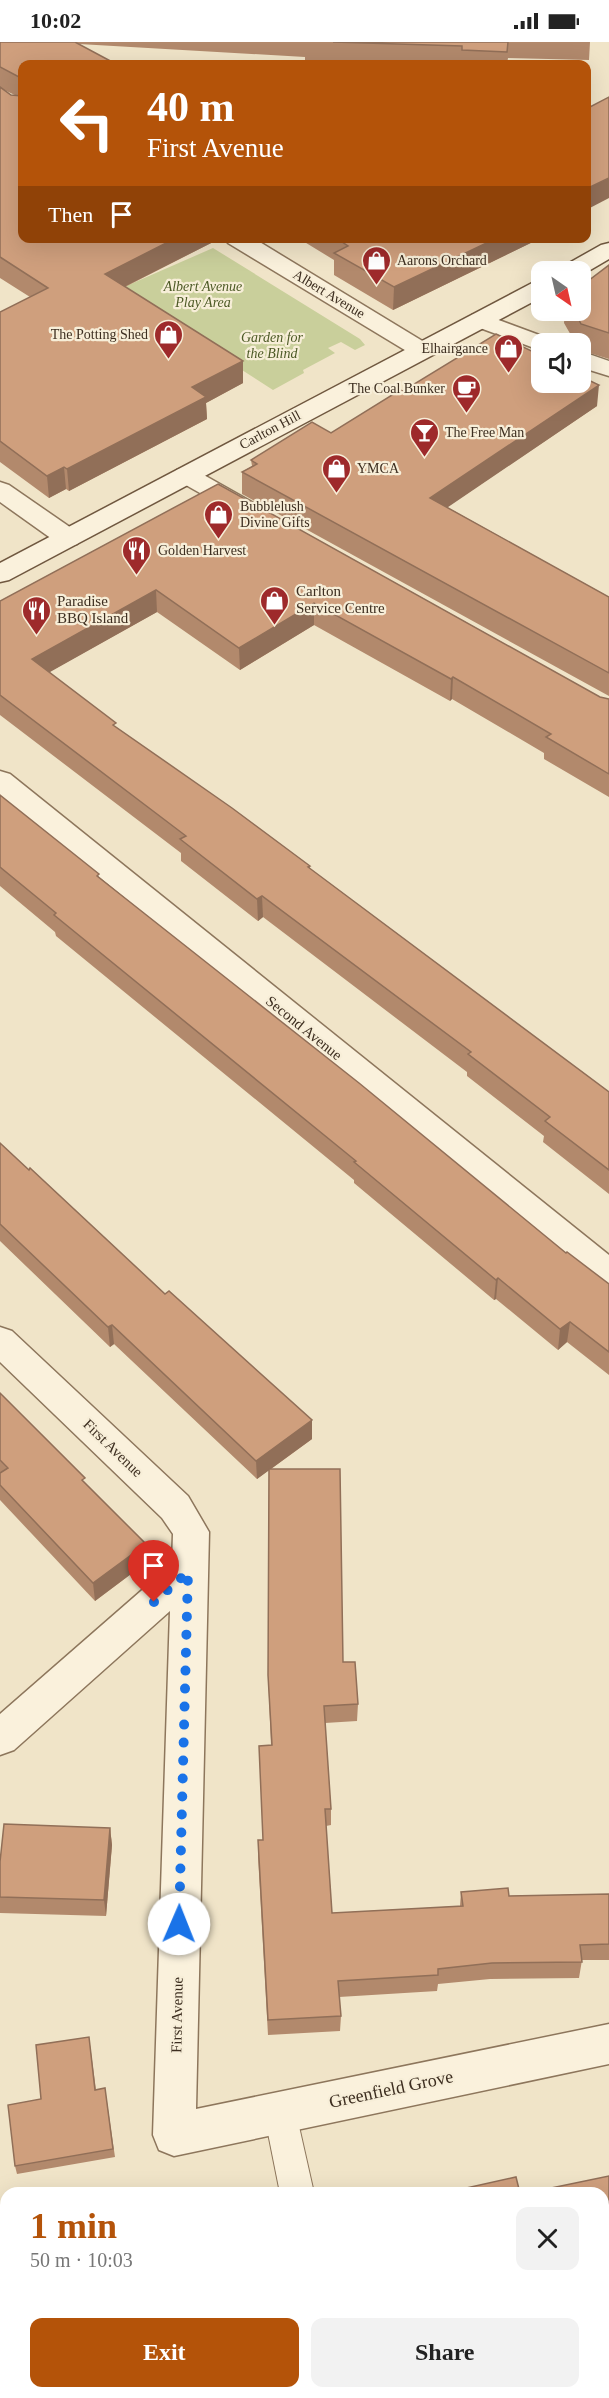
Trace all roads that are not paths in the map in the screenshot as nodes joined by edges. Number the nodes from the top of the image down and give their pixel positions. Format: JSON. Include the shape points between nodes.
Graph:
{"nodes":[{"id":1,"x":244,"y":243,"type":"edge"},
{"id":2,"x":609,"y":250,"type":"edge"},
{"id":3,"x":590,"y":261,"type":"edge"},
{"id":4,"x":531,"y":293,"type":"edge"},
{"id":5,"x":480,"y":320,"type":"junction"},
{"id":6,"x":531,"y":340,"type":"edge"},
{"id":7,"x":421,"y":350,"type":"junction"},
{"id":8,"x":591,"y":362,"type":"edge"},
{"id":9,"x":609,"y":369,"type":"edge"},
{"id":10,"x":186,"y":475,"type":"junction"},
{"id":11,"x":0,"y":490,"type":"edge"},
{"id":12,"x":273,"y":524,"type":"edge"},
{"id":13,"x":68,"y":538,"type":"junction"},
{"id":14,"x":0,"y":574,"type":"edge"},
{"id":15,"x":0,"y":781,"type":"edge"},
{"id":16,"x":609,"y":1274,"type":"edge"},
{"id":17,"x":0,"y":1341,"type":"edge"},
{"id":18,"x":188,"y":1572,"type":"junction"},
{"id":19,"x":0,"y":1738,"type":"edge"},
{"id":20,"x":609,"y":2044,"type":"edge"},
{"id":21,"x":280,"y":2113,"type":"junction"},
{"id":22,"x":174,"y":2135,"type":"joint"},
{"id":23,"x":296,"y":2187,"type":"edge"}],
"edges":[{"from":1,"to":7,"type":"street","name":"Albert Avenue"},
{"from":2,"to":3,"type":"street"},
{"from":4,"to":5,"type":"street","name":"Carlton Hill"},
{"from":5,"to":6,"type":"street"},
{"from":5,"to":7,"type":"street","name":"Carlton Hill"},
{"from":7,"to":10,"type":"street","name":"Carlton Hill"},
{"from":8,"to":9,"type":"street"},
{"from":10,"to":12,"type":"street"},
{"from":10,"to":13,"type":"street","name":"Carlton Hill"},
{"from":11,"to":13,"type":"street"},
{"from":13,"to":14,"type":"street","name":"Carlton Hill"},
{"from":15,"to":16,"type":"street","name":"Second Avenue"},
{"from":17,"to":18,"type":"street","name":"First Avenue","via":[[175,1507],[191,1532]]},
{"from":18,"to":19,"type":"street"},
{"from":18,"to":22,"type":"street","name":"First Avenue"},
{"from":20,"to":21,"type":"street","name":"Greenfield Grove"},
{"from":21,"to":22,"type":"street","name":"Greenfield Grove"},
{"from":21,"to":23,"type":"lane"}]}
